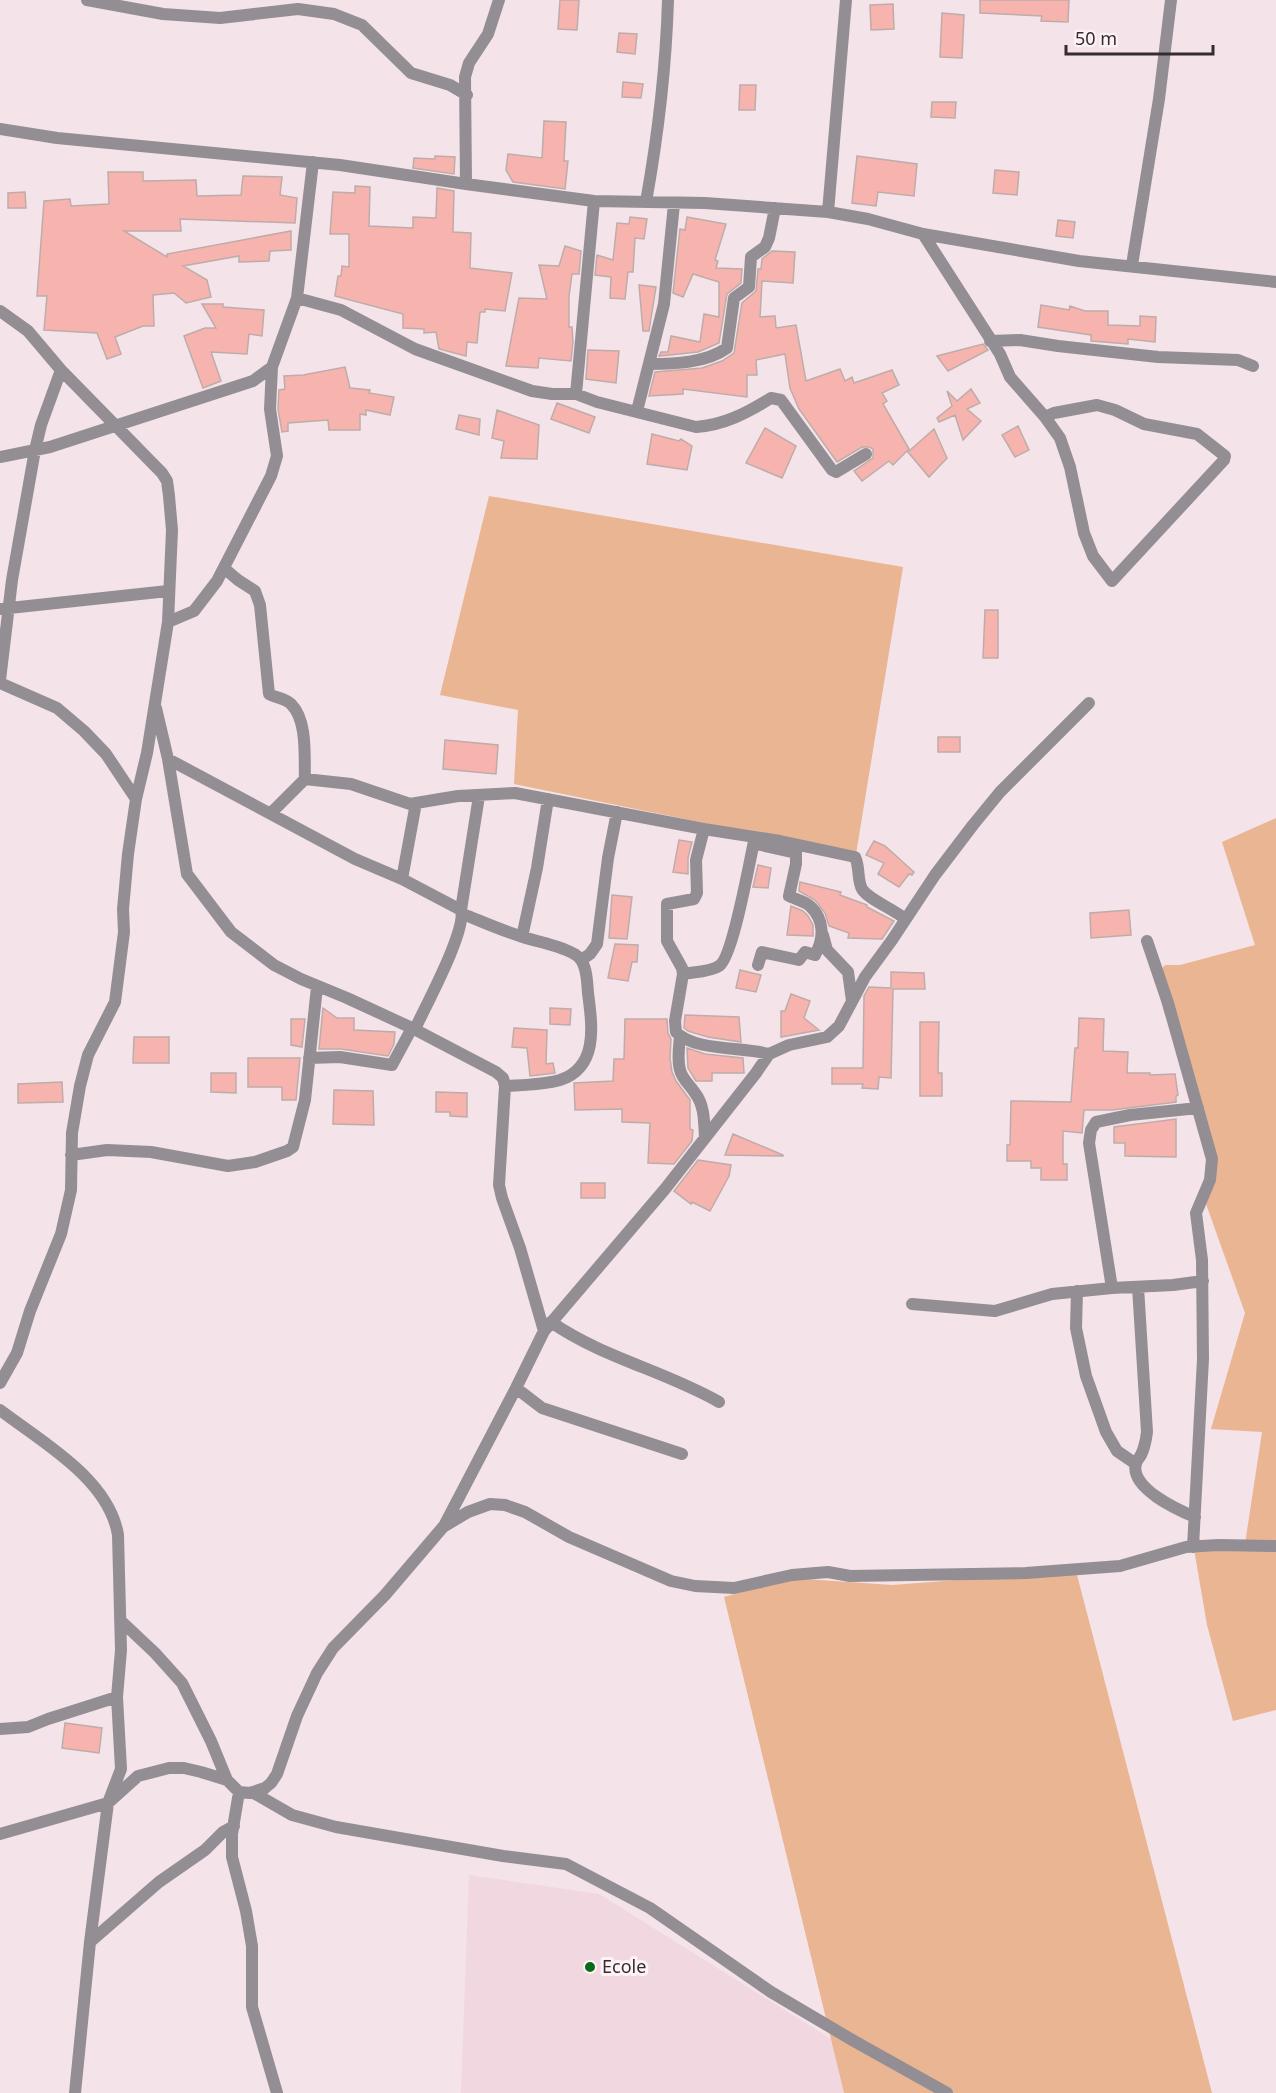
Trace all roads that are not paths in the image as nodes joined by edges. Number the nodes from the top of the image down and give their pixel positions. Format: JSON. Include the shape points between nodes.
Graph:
{"nodes":[{"id":1,"x":87,"y":0,"type":"edge"},
{"id":2,"x":499,"y":0,"type":"edge"},
{"id":3,"x":668,"y":0,"type":"edge"},
{"id":4,"x":846,"y":0,"type":"edge"},
{"id":5,"x":1171,"y":0,"type":"edge"},
{"id":6,"x":466,"y":95,"type":"junction"},
{"id":7,"x":0,"y":129,"type":"edge"},
{"id":8,"x":313,"y":162,"type":"junction"},
{"id":9,"x":466,"y":184,"type":"junction"},
{"id":10,"x":594,"y":201,"type":"junction"},
{"id":11,"x":646,"y":202,"type":"junction"},
{"id":12,"x":674,"y":204,"type":"junction"},
{"id":13,"x":775,"y":208,"type":"junction"},
{"id":14,"x":828,"y":212,"type":"junction"},
{"id":15,"x":923,"y":234,"type":"junction"},
{"id":16,"x":1132,"y":265,"type":"junction"},
{"id":17,"x":1276,"y":282,"type":"edge"},
{"id":18,"x":297,"y":298,"type":"junction"},
{"id":19,"x":0,"y":311,"type":"edge"},
{"id":20,"x":990,"y":341,"type":"junction"},
{"id":21,"x":650,"y":364,"type":"junction"},
{"id":22,"x":1253,"y":366,"type":"dead end"},
{"id":23,"x":272,"y":367,"type":"junction"},
{"id":24,"x":61,"y":370,"type":"junction"},
{"id":25,"x":576,"y":394,"type":"junction"},
{"id":26,"x":637,"y":411,"type":"junction"},
{"id":27,"x":1045,"y":417,"type":"junction"},
{"id":28,"x":116,"y":426,"type":"junction"},
{"id":29,"x":35,"y":450,"type":"junction"},
{"id":30,"x":866,"y":454,"type":"dead end"},
{"id":31,"x":0,"y":457,"type":"edge"},
{"id":32,"x":225,"y":569,"type":"junction"},
{"id":33,"x":168,"y":591,"type":"junction"},
{"id":34,"x":4,"y":609,"type":"edge"},
{"id":35,"x":168,"y":622,"type":"junction"},
{"id":36,"x":0,"y":681,"type":"edge"},
{"id":37,"x":154,"y":703,"type":"junction"},
{"id":38,"x":1089,"y":703,"type":"dead end"},
{"id":39,"x":168,"y":759,"type":"junction"},
{"id":40,"x":305,"y":779,"type":"junction"},
{"id":41,"x":479,"y":796,"type":"junction"},
{"id":42,"x":136,"y":799,"type":"junction"},
{"id":43,"x":548,"y":799,"type":"junction"},
{"id":44,"x":416,"y":803,"type":"junction"},
{"id":45,"x":617,"y":812,"type":"junction"},
{"id":46,"x":271,"y":813,"type":"junction"},
{"id":47,"x":704,"y":829,"type":"junction"},
{"id":48,"x":755,"y":837,"type":"junction"},
{"id":49,"x":402,"y":879,"type":"junction"},
{"id":50,"x":462,"y":912,"type":"junction"},
{"id":51,"x":905,"y":919,"type":"junction"},
{"id":52,"x":823,"y":934,"type":"junction"},
{"id":53,"x":522,"y":937,"type":"junction"},
{"id":54,"x":1147,"y":941,"type":"dead end"},
{"id":55,"x":581,"y":960,"type":"junction"},
{"id":56,"x":758,"y":965,"type":"dead end"},
{"id":57,"x":683,"y":974,"type":"junction"},
{"id":58,"x":317,"y":987,"type":"junction"},
{"id":59,"x":852,"y":1000,"type":"junction"},
{"id":60,"x":413,"y":1029,"type":"junction"},
{"id":61,"x":680,"y":1037,"type":"junction"},
{"id":62,"x":769,"y":1054,"type":"junction"},
{"id":63,"x":309,"y":1058,"type":"junction"},
{"id":64,"x":505,"y":1086,"type":"junction"},
{"id":65,"x":1197,"y":1108,"type":"junction"},
{"id":66,"x":705,"y":1138,"type":"junction"},
{"id":67,"x":71,"y":1155,"type":"junction"},
{"id":68,"x":1203,"y":1281,"type":"junction"},
{"id":69,"x":1138,"y":1287,"type":"junction"},
{"id":70,"x":1112,"y":1288,"type":"junction"},
{"id":71,"x":1077,"y":1291,"type":"junction"},
{"id":72,"x":912,"y":1304,"type":"dead end"},
{"id":73,"x":548,"y":1327,"type":"junction"},
{"id":74,"x":0,"y":1383,"type":"edge"},
{"id":75,"x":516,"y":1388,"type":"junction"},
{"id":76,"x":719,"y":1402,"type":"dead end"},
{"id":77,"x":0,"y":1410,"type":"edge"},
{"id":78,"x":682,"y":1455,"type":"dead end"},
{"id":79,"x":1136,"y":1464,"type":"junction"},
{"id":80,"x":1195,"y":1517,"type":"junction"},
{"id":81,"x":444,"y":1527,"type":"junction"},
{"id":82,"x":1276,"y":1546,"type":"edge"},
{"id":83,"x":1193,"y":1547,"type":"junction"},
{"id":84,"x":120,"y":1620,"type":"junction"},
{"id":85,"x":117,"y":1697,"type":"junction"},
{"id":86,"x":0,"y":1729,"type":"edge"},
{"id":87,"x":227,"y":1780,"type":"junction"},
{"id":88,"x":238,"y":1792,"type":"junction"},
{"id":89,"x":252,"y":1792,"type":"junction"},
{"id":90,"x":108,"y":1803,"type":"junction"},
{"id":91,"x":234,"y":1826,"type":"junction"},
{"id":92,"x":0,"y":1834,"type":"edge"},
{"id":93,"x":90,"y":1942,"type":"junction"},
{"id":94,"x":75,"y":2093,"type":"edge"},
{"id":95,"x":277,"y":2093,"type":"edge"},
{"id":96,"x":947,"y":2093,"type":"edge"}],
"edges":[{"from":1,"to":6,"type":"street","via":[[163,14],[220,18],[298,9],[334,14],[362,25],[411,72],[450,85]]},
{"from":2,"to":6,"type":"street","via":[[488,33],[469,63]]},
{"from":3,"to":11,"type":"street","via":[[659,124]]},
{"from":4,"to":14,"type":"street"},
{"from":5,"to":16,"type":"street","via":[[1160,99]]},
{"from":6,"to":9,"type":"street"},
{"from":7,"to":8,"type":"street"},
{"from":8,"to":9,"type":"street"},
{"from":8,"to":18,"type":"street"},
{"from":9,"to":10,"type":"street"},
{"from":10,"to":11,"type":"street"},
{"from":10,"to":25,"type":"street"},
{"from":11,"to":12,"type":"street"},
{"from":12,"to":13,"type":"street"},
{"from":12,"to":21,"type":"street","via":[[664,304]]},
{"from":13,"to":14,"type":"street"},
{"from":13,"to":21,"type":"street","via":[[765,247],[751,256],[748,287],[734,298],[727,348],[690,361]]},
{"from":14,"to":15,"type":"street"},
{"from":15,"to":16,"type":"street","via":[[1079,261]]},
{"from":15,"to":20,"type":"street"},
{"from":16,"to":17,"type":"street"},
{"from":18,"to":23,"type":"street"},
{"from":18,"to":25,"type":"street","via":[[341,310],[415,349],[532,391]]},
{"from":19,"to":24,"type":"street","via":[[28,331]]},
{"from":20,"to":22,"type":"street","via":[[1020,340],[1158,357],[1228,359]]},
{"from":20,"to":27,"type":"street","via":[[1010,376]]},
{"from":21,"to":26,"type":"street"},
{"from":23,"to":28,"type":"street","via":[[253,381]]},
{"from":23,"to":32,"type":"street","via":[[270,409],[277,456]]},
{"from":24,"to":28,"type":"street"},
{"from":24,"to":29,"type":"street"},
{"from":25,"to":26,"type":"street"},
{"from":26,"to":30,"type":"street","via":[[696,427],[711,426],[775,398],[781,400],[832,470],[836,472]]},
{"from":27,"to":27,"type":"street","via":[[1097,405],[1144,424],[1197,434],[1225,456],[1112,581],[1093,556],[1060,438]]},
{"from":28,"to":29,"type":"street"},
{"from":28,"to":33,"type":"street","via":[[166,481],[172,530]]},
{"from":29,"to":31,"type":"street"},
{"from":29,"to":34,"type":"street"},
{"from":32,"to":35,"type":"street","via":[[194,611]]},
{"from":32,"to":40,"type":"street","via":[[257,593],[269,694],[285,700],[296,712],[302,727]]},
{"from":33,"to":34,"type":"street"},
{"from":33,"to":35,"type":"street"},
{"from":34,"to":36,"type":"street"},
{"from":35,"to":37,"type":"street"},
{"from":36,"to":42,"type":"street","via":[[57,708],[84,731],[106,754]]},
{"from":37,"to":39,"type":"street"},
{"from":37,"to":42,"type":"street"},
{"from":38,"to":51,"type":"street","via":[[1000,792]]},
{"from":39,"to":46,"type":"street"},
{"from":39,"to":58,"type":"street","via":[[187,874],[231,932],[274,965]]},
{"from":40,"to":44,"type":"street","via":[[351,784]]},
{"from":40,"to":46,"type":"street"},
{"from":41,"to":43,"type":"street","via":[[515,793]]},
{"from":41,"to":44,"type":"street"},
{"from":41,"to":50,"type":"street"},
{"from":42,"to":67,"type":"street","via":[[115,1002],[88,1054]]},
{"from":43,"to":45,"type":"street"},
{"from":43,"to":53,"type":"street"},
{"from":44,"to":49,"type":"street"},
{"from":45,"to":47,"type":"street"},
{"from":45,"to":55,"type":"street","via":[[597,944]]},
{"from":46,"to":49,"type":"street","via":[[355,859]]},
{"from":47,"to":48,"type":"street"},
{"from":47,"to":57,"type":"street","via":[[696,860],[697,893],[694,899],[667,904],[667,941]]},
{"from":48,"to":51,"type":"street","via":[[855,857],[866,894]]},
{"from":48,"to":52,"type":"street","via":[[762,846],[796,853],[789,896],[810,906]]},
{"from":48,"to":57,"type":"street","via":[[726,959],[719,966]]},
{"from":49,"to":50,"type":"street"},
{"from":50,"to":53,"type":"street"},
{"from":50,"to":60,"type":"street","via":[[462,922],[445,965]]},
{"from":51,"to":59,"type":"street"},
{"from":52,"to":56,"type":"street","via":[[815,955],[805,952],[799,960],[762,952]]},
{"from":52,"to":59,"type":"street","via":[[827,950],[848,972]]},
{"from":53,"to":55,"type":"street","via":[[574,953]]},
{"from":54,"to":65,"type":"street"},
{"from":55,"to":64,"type":"street","via":[[592,1027],[590,1051],[584,1064],[558,1081]]},
{"from":57,"to":61,"type":"street","via":[[675,1021]]},
{"from":58,"to":60,"type":"street"},
{"from":58,"to":63,"type":"street"},
{"from":59,"to":62,"type":"street","via":[[839,1026],[827,1037],[789,1045]]},
{"from":60,"to":63,"type":"street","via":[[392,1065],[340,1057]]},
{"from":60,"to":64,"type":"street","via":[[496,1072]]},
{"from":61,"to":62,"type":"street","via":[[718,1048]]},
{"from":61,"to":66,"type":"street","via":[[680,1071],[696,1094],[704,1115]]},
{"from":62,"to":66,"type":"street"},
{"from":63,"to":67,"type":"street","via":[[305,1100],[293,1147],[287,1151],[228,1166],[151,1152],[107,1150]]},
{"from":64,"to":73,"type":"street","via":[[499,1185]]},
{"from":65,"to":68,"type":"street","via":[[1212,1159],[1210,1180],[1196,1213]]},
{"from":65,"to":70,"type":"street","via":[[1096,1122],[1091,1130],[1089,1143]]},
{"from":66,"to":73,"type":"street"},
{"from":67,"to":74,"type":"street","via":[[71,1190],[61,1234],[17,1353]]},
{"from":68,"to":69,"type":"street"},
{"from":68,"to":80,"type":"street"},
{"from":69,"to":70,"type":"street"},
{"from":69,"to":79,"type":"street","via":[[1147,1432]]},
{"from":70,"to":71,"type":"street"},
{"from":71,"to":72,"type":"street","via":[[1033,1298],[995,1311]]},
{"from":71,"to":79,"type":"street","via":[[1076,1328],[1086,1376],[1106,1432],[1117,1451]]},
{"from":73,"to":75,"type":"street"},
{"from":73,"to":76,"type":"street"},
{"from":75,"to":78,"type":"street","via":[[542,1408]]},
{"from":75,"to":81,"type":"street"},
{"from":77,"to":84,"type":"street","via":[[87,1476],[115,1519]]},
{"from":79,"to":80,"type":"street","via":[[1140,1479],[1155,1496]]},
{"from":80,"to":83,"type":"street"},
{"from":81,"to":83,"type":"street","via":[[468,1512],[490,1504],[505,1504],[599,1551],[671,1581],[726,1588],[828,1572],[850,1576],[970,1575],[1098,1568]]},
{"from":81,"to":89,"type":"street","via":[[333,1648],[297,1716],[277,1774],[265,1788]]},
{"from":82,"to":83,"type":"street"},
{"from":84,"to":85,"type":"street"},
{"from":84,"to":87,"type":"street","via":[[182,1683]]},
{"from":85,"to":86,"type":"street","via":[[28,1727]]},
{"from":85,"to":90,"type":"street","via":[[122,1769]]},
{"from":87,"to":88,"type":"street"},
{"from":87,"to":90,"type":"street","via":[[170,1768],[138,1776]]},
{"from":88,"to":89,"type":"street"},
{"from":88,"to":91,"type":"street"},
{"from":89,"to":96,"type":"street","via":[[292,1815],[336,1827],[566,1864],[650,1908],[771,1992]]},
{"from":90,"to":92,"type":"street"},
{"from":90,"to":93,"type":"street"},
{"from":91,"to":93,"type":"street","via":[[159,1882]]},
{"from":91,"to":95,"type":"street","via":[[232,1857],[252,1946],[252,2007]]},
{"from":93,"to":94,"type":"street"}]}
